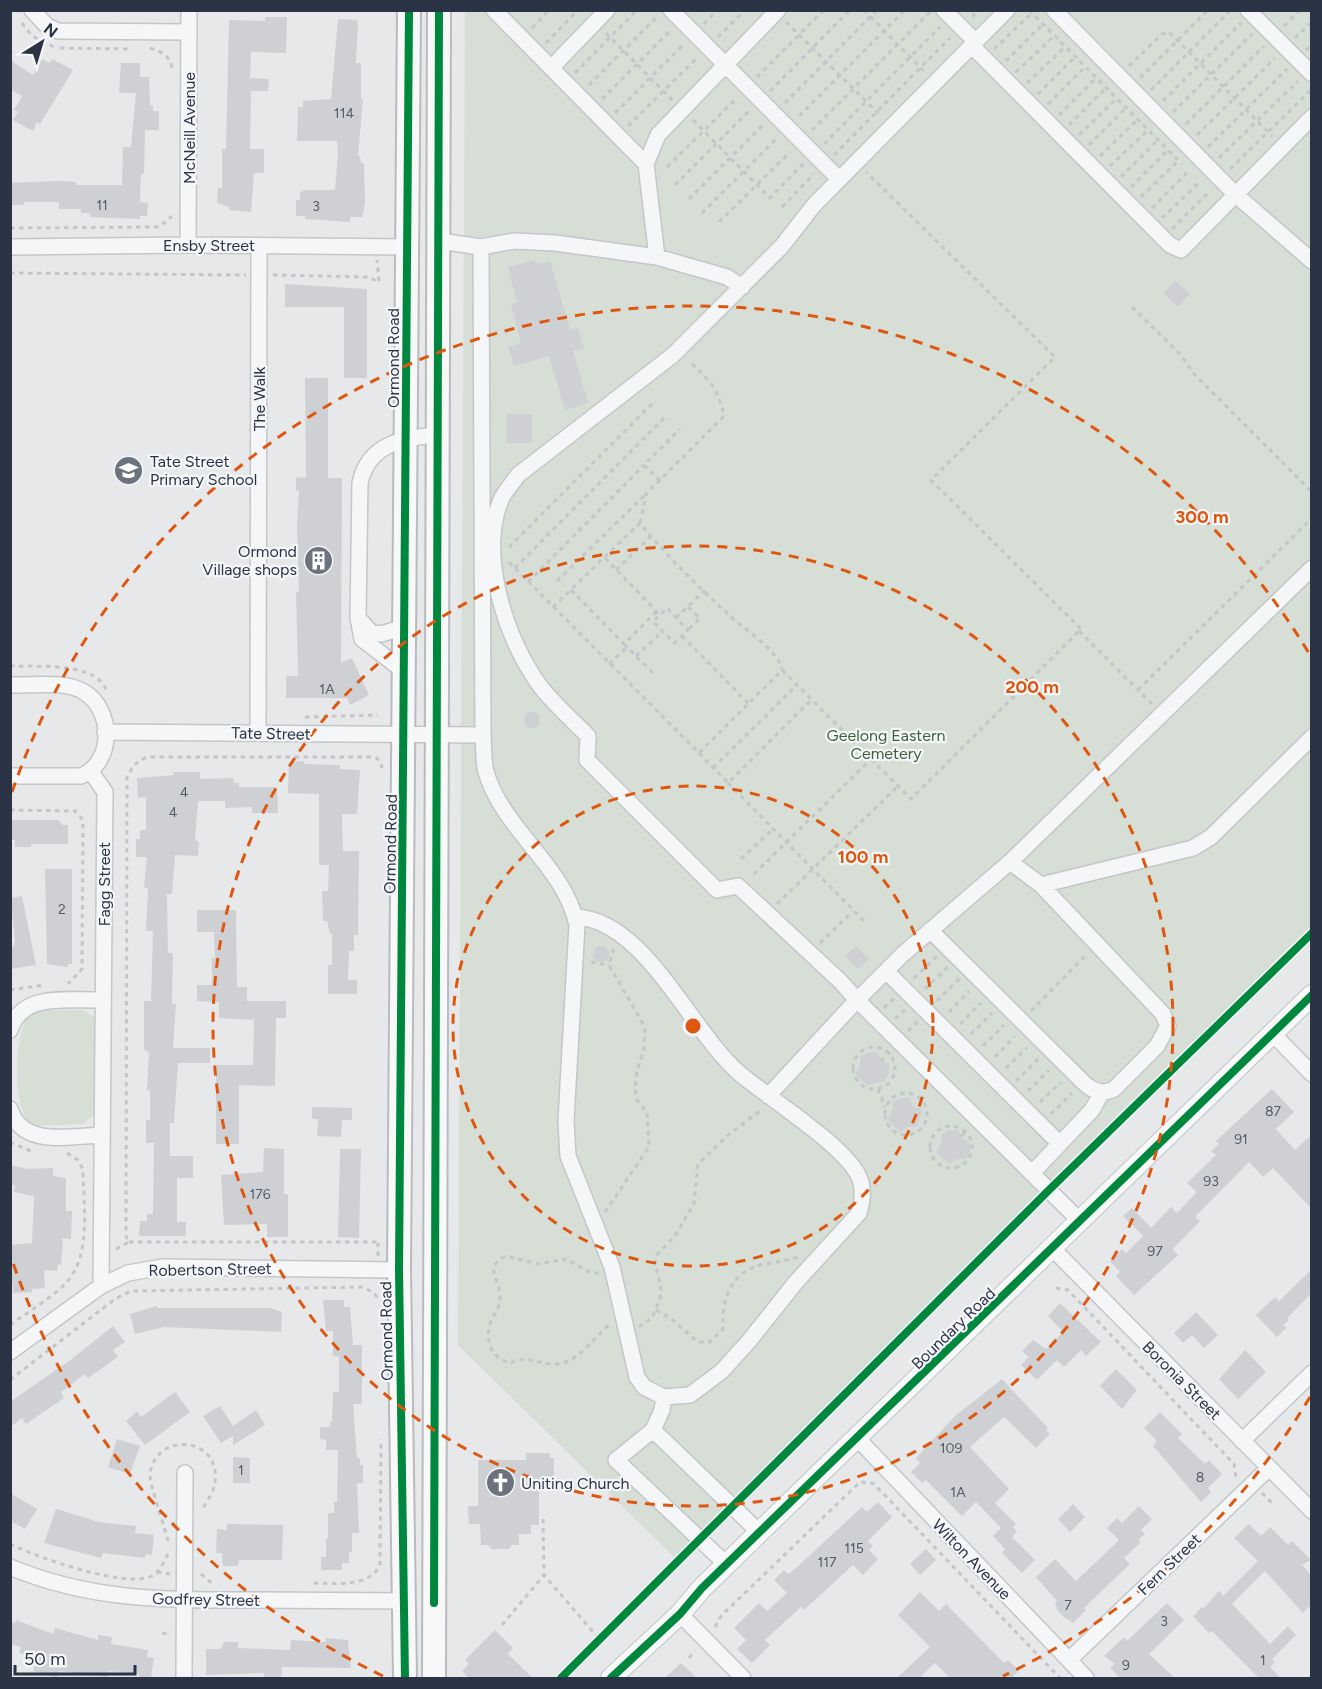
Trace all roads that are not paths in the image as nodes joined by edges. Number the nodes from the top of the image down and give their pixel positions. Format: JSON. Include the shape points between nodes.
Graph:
{"nodes":[{"id":1,"x":189,"y":10,"type":"edge"},
{"id":2,"x":409,"y":10,"type":"edge"},
{"id":3,"x":440,"y":10,"type":"edge"},
{"id":4,"x":494,"y":10,"type":"edge"},
{"id":5,"x":607,"y":10,"type":"edge"},
{"id":6,"x":1007,"y":10,"type":"edge"},
{"id":7,"x":1054,"y":10,"type":"edge"},
{"id":8,"x":777,"y":11,"type":"edge"},
{"id":9,"x":1249,"y":12,"type":"edge"},
{"id":10,"x":26,"y":15,"type":"edge"},
{"id":11,"x":676,"y":16,"type":"edge"},
{"id":12,"x":952,"y":18,"type":"edge"},
{"id":13,"x":189,"y":33,"type":"junction"},
{"id":14,"x":974,"y":44,"type":"junction"},
{"id":15,"x":724,"y":64,"type":"junction"},
{"id":16,"x":551,"y":68,"type":"junction"},
{"id":17,"x":1310,"y":73,"type":"edge"},
{"id":18,"x":1311,"y":117,"type":"edge"},
{"id":19,"x":646,"y":164,"type":"junction"},
{"id":20,"x":839,"y":179,"type":"junction"},
{"id":21,"x":1235,"y":194,"type":"junction"},
{"id":22,"x":439,"y":241,"type":"junction"},
{"id":23,"x":189,"y":245,"type":"junction"},
{"id":24,"x":259,"y":246,"type":"junction"},
{"id":25,"x":10,"y":247,"type":"edge"},
{"id":26,"x":482,"y":247,"type":"junction"},
{"id":27,"x":407,"y":248,"type":"junction"},
{"id":28,"x":657,"y":257,"type":"junction"},
{"id":29,"x":1311,"y":261,"type":"edge"},
{"id":30,"x":741,"y":287,"type":"junction"},
{"id":31,"x":438,"y":435,"type":"junction"},
{"id":32,"x":406,"y":437,"type":"junction"},
{"id":33,"x":1311,"y":568,"type":"edge"},
{"id":34,"x":358,"y":618,"type":"junction"},
{"id":35,"x":405,"y":627,"type":"junction"},
{"id":36,"x":405,"y":672,"type":"junction"},
{"id":37,"x":10,"y":685,"type":"edge"},
{"id":38,"x":105,"y":732,"type":"junction"},
{"id":39,"x":258,"y":733,"type":"junction"},
{"id":40,"x":405,"y":735,"type":"junction"},
{"id":41,"x":437,"y":735,"type":"junction"},
{"id":42,"x":483,"y":735,"type":"junction"},
{"id":43,"x":1311,"y":737,"type":"edge"},
{"id":44,"x":91,"y":772,"type":"junction"},
{"id":45,"x":10,"y":776,"type":"edge"},
{"id":46,"x":1010,"y":862,"type":"junction"},
{"id":47,"x":1041,"y":885,"type":"junction"},
{"id":48,"x":575,"y":917,"type":"junction"},
{"id":49,"x":930,"y":930,"type":"junction"},
{"id":50,"x":886,"y":971,"type":"junction"},
{"id":51,"x":1311,"y":995,"type":"edge"},
{"id":52,"x":103,"y":1000,"type":"junction"},
{"id":53,"x":856,"y":1000,"type":"junction"},
{"id":54,"x":10,"y":1029,"type":"edge"},
{"id":55,"x":1272,"y":1033,"type":"junction"},
{"id":56,"x":1311,"y":1074,"type":"edge"},
{"id":57,"x":1102,"y":1092,"type":"junction"},
{"id":58,"x":767,"y":1101,"type":"junction"},
{"id":59,"x":10,"y":1109,"type":"edge"},
{"id":60,"x":102,"y":1135,"type":"junction"},
{"id":61,"x":1060,"y":1144,"type":"junction"},
{"id":62,"x":1032,"y":1173,"type":"junction"},
{"id":63,"x":1080,"y":1221,"type":"junction"},
{"id":64,"x":1053,"y":1249,"type":"junction"},
{"id":65,"x":399,"y":1270,"type":"junction"},
{"id":66,"x":101,"y":1286,"type":"junction"},
{"id":67,"x":10,"y":1352,"type":"edge"},
{"id":68,"x":1311,"y":1373,"type":"edge"},
{"id":69,"x":664,"y":1397,"type":"junction"},
{"id":70,"x":653,"y":1430,"type":"junction"},
{"id":71,"x":858,"y":1439,"type":"junction"},
{"id":72,"x":1242,"y":1441,"type":"junction"},
{"id":73,"x":1269,"y":1468,"type":"junction"},
{"id":74,"x":185,"y":1473,"type":"dead end"},
{"id":75,"x":1311,"y":1511,"type":"edge"},
{"id":76,"x":760,"y":1533,"type":"junction"},
{"id":77,"x":727,"y":1565,"type":"junction"},
{"id":78,"x":10,"y":1567,"type":"edge"},
{"id":79,"x":186,"y":1600,"type":"junction"},
{"id":80,"x":406,"y":1601,"type":"junction"},
{"id":81,"x":680,"y":1614,"type":"junction"},
{"id":82,"x":1069,"y":1660,"type":"junction"},
{"id":83,"x":184,"y":1678,"type":"edge"},
{"id":84,"x":405,"y":1678,"type":"edge"},
{"id":85,"x":434,"y":1678,"type":"edge"},
{"id":86,"x":611,"y":1678,"type":"edge"},
{"id":87,"x":743,"y":1678,"type":"edge"},
{"id":88,"x":1086,"y":1678,"type":"edge"}],
"edges":[{"from":1,"to":13,"type":"street","name":"McNeill Avenue"},
{"from":2,"to":27,"type":"highway","name":"Ormond Road"},
{"from":3,"to":22,"type":"highway"},
{"from":4,"to":16,"type":"street"},
{"from":5,"to":16,"type":"street"},
{"from":6,"to":14,"type":"street"},
{"from":7,"to":21,"type":"street"},
{"from":8,"to":15,"type":"street"},
{"from":9,"to":17,"type":"street"},
{"from":10,"to":13,"type":"street","via":[[58,31]]},
{"from":11,"to":15,"type":"street"},
{"from":12,"to":14,"type":"street"},
{"from":13,"to":23,"type":"street","name":"McNeill Avenue"},
{"from":14,"to":20,"type":"street"},
{"from":14,"to":21,"type":"street","via":[[984,59],[1080,155],[1181,250]]},
{"from":15,"to":19,"type":"street","via":[[658,135]]},
{"from":15,"to":20,"type":"street"},
{"from":16,"to":19,"type":"street"},
{"from":18,"to":21,"type":"street"},
{"from":19,"to":28,"type":"street"},
{"from":20,"to":30,"type":"street"},
{"from":21,"to":29,"type":"street"},
{"from":22,"to":26,"type":"street"},
{"from":22,"to":31,"type":"highway"},
{"from":23,"to":24,"type":"street","name":"Ensby Street"},
{"from":23,"to":25,"type":"street","name":"Ensby Street"},
{"from":24,"to":27,"type":"street","name":"Ensby Street"},
{"from":24,"to":39,"type":"street","name":"The Walk"},
{"from":26,"to":28,"type":"street","via":[[514,241],[544,242]]},
{"from":26,"to":42,"type":"street"},
{"from":27,"to":32,"type":"highway","name":"Ormond Road"},
{"from":28,"to":30,"type":"street","via":[[727,277]]},
{"from":30,"to":53,"type":"street","via":[[639,384],[518,475],[496,514],[495,570],[512,638],[551,700],[588,736],[587,760],[717,890],[738,886]]},
{"from":31,"to":32,"type":"street"},
{"from":31,"to":41,"type":"highway"},
{"from":32,"to":34,"type":"street","via":[[382,450],[362,472]]},
{"from":32,"to":35,"type":"highway","name":"Ormond Road"},
{"from":33,"to":46,"type":"street"},
{"from":34,"to":35,"type":"street","via":[[372,633]]},
{"from":34,"to":36,"type":"street","via":[[362,639]]},
{"from":35,"to":36,"type":"highway","name":"Ormond Road"},
{"from":36,"to":40,"type":"highway","name":"Ormond Road"},
{"from":37,"to":38,"type":"street","via":[[69,686],[84,691],[99,705]]},
{"from":38,"to":39,"type":"street","name":"Tate Street"},
{"from":38,"to":44,"type":"street","via":[[105,750]]},
{"from":39,"to":40,"type":"street","name":"Tate Street"},
{"from":40,"to":41,"type":"street","name":"Tate Street"},
{"from":40,"to":65,"type":"highway","name":"Ormond Road"},
{"from":41,"to":42,"type":"street","name":"Tate Street"},
{"from":41,"to":85,"type":"highway"},
{"from":42,"to":48,"type":"street","via":[[486,772],[500,800],[563,889]]},
{"from":43,"to":47,"type":"street","via":[[1211,837],[1193,848]]},
{"from":44,"to":45,"type":"street","via":[[81,776]]},
{"from":44,"to":52,"type":"street","name":"Fagg Street","via":[[105,792]]},
{"from":46,"to":47,"type":"street"},
{"from":46,"to":49,"type":"street"},
{"from":47,"to":57,"type":"street","via":[[1163,1014],[1168,1026],[1157,1046],[1114,1089]]},
{"from":48,"to":58,"type":"street","via":[[590,918],[617,931],[639,949],[721,1054]]},
{"from":48,"to":69,"type":"street","via":[[566,1121],[568,1156],[613,1272],[637,1377],[644,1387]]},
{"from":49,"to":50,"type":"street"},
{"from":49,"to":57,"type":"street","via":[[1087,1086]]},
{"from":50,"to":53,"type":"street"},
{"from":50,"to":61,"type":"street"},
{"from":51,"to":55,"type":"main road","name":"Boundary Road"},
{"from":52,"to":54,"type":"street","via":[[44,1001],[30,1005],[18,1012]]},
{"from":52,"to":60,"type":"street","name":"Fagg Street"},
{"from":53,"to":58,"type":"street"},
{"from":53,"to":62,"type":"street"},
{"from":55,"to":56,"type":"street"},
{"from":55,"to":63,"type":"main road","name":"Boundary Road"},
{"from":57,"to":61,"type":"street","via":[[1092,1110]]},
{"from":58,"to":69,"type":"street","via":[[849,1163],[862,1186],[864,1198],[859,1213],[795,1282],[722,1371],[690,1395]]},
{"from":59,"to":60,"type":"street","via":[[20,1128],[33,1136]]},
{"from":60,"to":66,"type":"street","name":"Fagg Street"},
{"from":61,"to":62,"type":"street"},
{"from":62,"to":63,"type":"street"},
{"from":63,"to":64,"type":"main road","name":"Boundary Road"},
{"from":64,"to":71,"type":"main road","name":"Boundary Road"},
{"from":64,"to":72,"type":"street","name":"Boronia Street"},
{"from":65,"to":66,"type":"street","name":"Robertson Street","via":[[164,1267],[128,1273]]},
{"from":65,"to":80,"type":"highway","name":"Ormond Road"},
{"from":66,"to":67,"type":"street","name":"Robertson Street"},
{"from":68,"to":72,"type":"street"},
{"from":69,"to":70,"type":"street"},
{"from":70,"to":76,"type":"street"},
{"from":70,"to":77,"type":"street","via":[[616,1460]]},
{"from":71,"to":76,"type":"main road","name":"Boundary Road"},
{"from":71,"to":82,"type":"street","name":"Wilton Avenue"},
{"from":72,"to":73,"type":"street","name":"Boronia Street"},
{"from":73,"to":75,"type":"street","name":"Boronia Street"},
{"from":73,"to":82,"type":"street","name":"Fern Street"},
{"from":74,"to":79,"type":"street"},
{"from":76,"to":77,"type":"main road","name":"Boundary Road"},
{"from":77,"to":81,"type":"main road","name":"Boundary Road"},
{"from":78,"to":79,"type":"street","name":"Godfrey Street","via":[[78,1590],[114,1597]]},
{"from":79,"to":80,"type":"street","name":"Godfrey Street"},
{"from":79,"to":83,"type":"street"},
{"from":80,"to":84,"type":"highway","name":"Ormond Road"},
{"from":81,"to":86,"type":"main road","name":"Boundary Road"},
{"from":81,"to":87,"type":"street"},
{"from":82,"to":88,"type":"street","name":"Wilton Avenue"}]}
